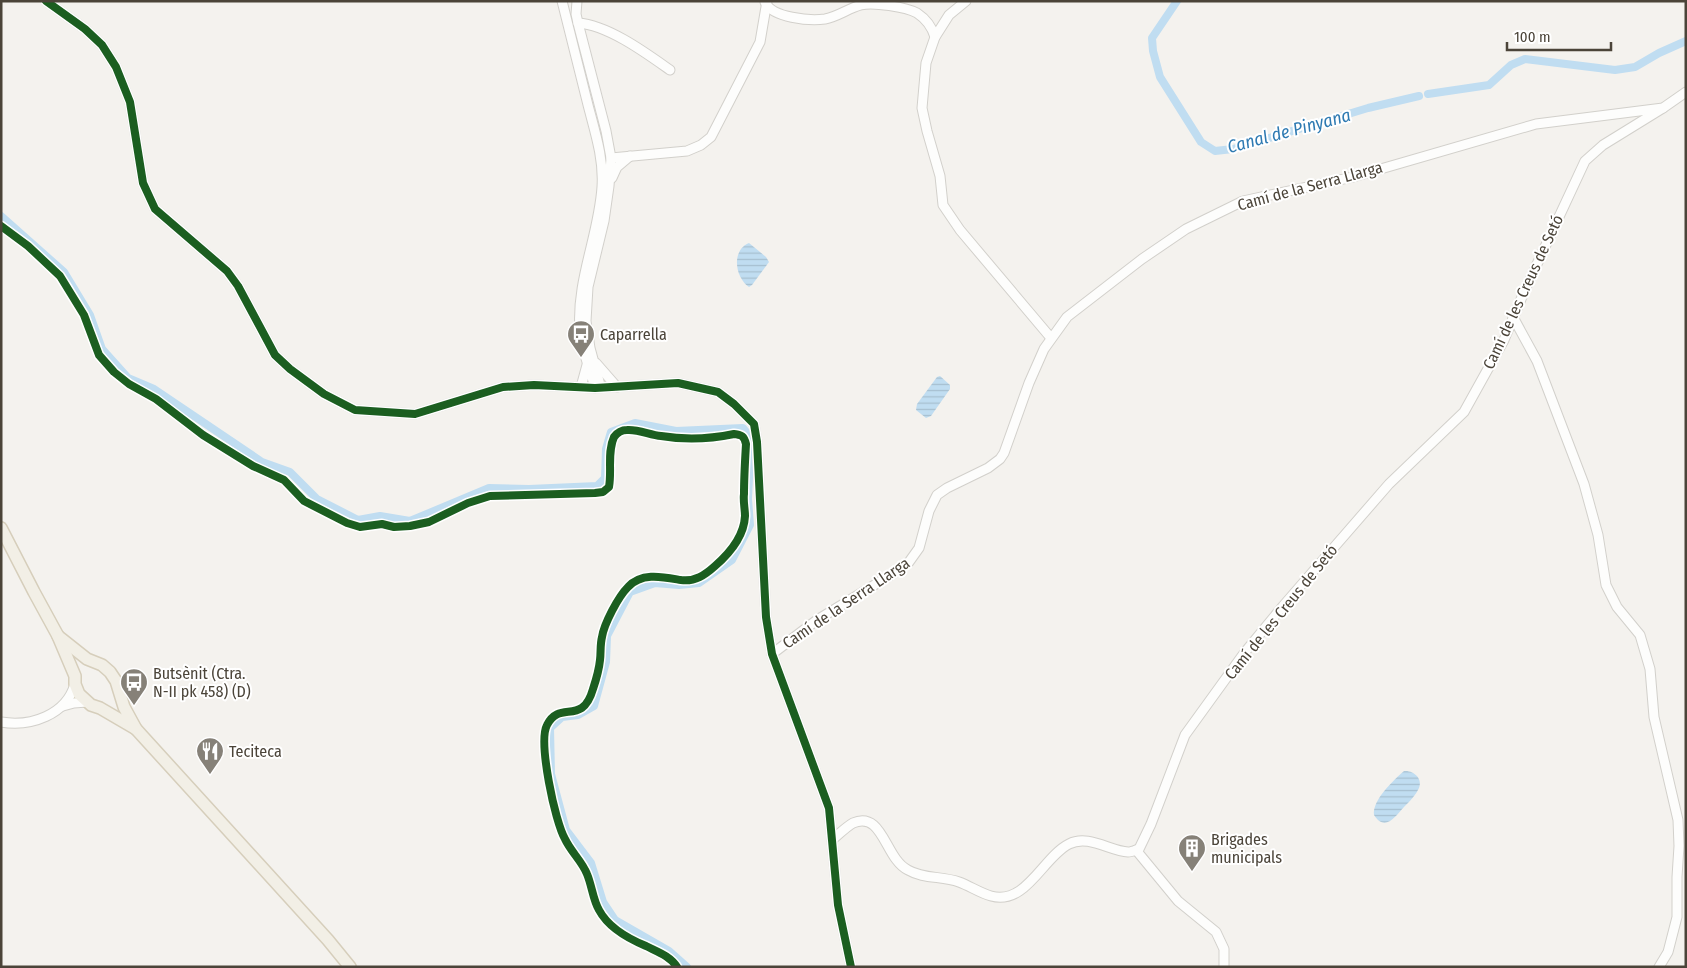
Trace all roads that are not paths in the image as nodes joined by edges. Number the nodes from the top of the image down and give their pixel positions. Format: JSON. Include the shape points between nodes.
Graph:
{"nodes":[{"id":1,"x":46,"y":1,"type":"edge"},
{"id":2,"x":562,"y":1,"type":"edge"},
{"id":3,"x":576,"y":1,"type":"edge"},
{"id":4,"x":966,"y":1,"type":"edge"},
{"id":5,"x":767,"y":2,"type":"edge"},
{"id":6,"x":578,"y":23,"type":"junction"},
{"id":7,"x":935,"y":37,"type":"junction"},
{"id":8,"x":670,"y":70,"type":"dead end"},
{"id":9,"x":1686,"y":92,"type":"edge"},
{"id":10,"x":1663,"y":108,"type":"junction"},
{"id":11,"x":607,"y":138,"type":"junction"},
{"id":12,"x":597,"y":140,"type":"junction"},
{"id":13,"x":631,"y":156,"type":"junction"},
{"id":14,"x":611,"y":158,"type":"junction"},
{"id":15,"x":602,"y":176,"type":"junction"},
{"id":16,"x":609,"y":186,"type":"junction"},
{"id":17,"x":1513,"y":317,"type":"junction"},
{"id":18,"x":1051,"y":338,"type":"junction"},
{"id":19,"x":590,"y":363,"type":"junction"},
{"id":20,"x":581,"y":387,"type":"junction"},
{"id":21,"x":617,"y":387,"type":"junction"},
{"id":22,"x":598,"y":388,"type":"junction"},
{"id":23,"x":1,"y":528,"type":"edge"},
{"id":24,"x":58,"y":636,"type":"junction"},
{"id":25,"x":772,"y":654,"type":"junction"},
{"id":26,"x":92,"y":663,"type":"junction"},
{"id":27,"x":75,"y":680,"type":"junction"},
{"id":28,"x":119,"y":691,"type":"junction"},
{"id":29,"x":87,"y":702,"type":"junction"},
{"id":30,"x":62,"y":706,"type":"junction"},
{"id":31,"x":100,"y":708,"type":"junction"},
{"id":32,"x":1,"y":722,"type":"edge"},
{"id":33,"x":136,"y":729,"type":"junction"},
{"id":34,"x":832,"y":840,"type":"junction"},
{"id":35,"x":1136,"y":850,"type":"junction"},
{"id":36,"x":350,"y":967,"type":"edge"},
{"id":37,"x":852,"y":967,"type":"edge"},
{"id":38,"x":1224,"y":967,"type":"edge"},
{"id":39,"x":1660,"y":967,"type":"edge"}],
"edges":[{"from":1,"to":20,"type":"street","via":[[102,45],[116,67],[130,102],[143,183],[155,209],[227,271],[276,355],[324,394],[356,410],[415,414],[504,387]]},
{"from":2,"to":12,"type":"street"},
{"from":3,"to":6,"type":"street"},
{"from":4,"to":7,"type":"street","via":[[949,15]]},
{"from":5,"to":7,"type":"street","via":[[790,17],[824,19],[874,3],[916,13],[932,27]]},
{"from":5,"to":13,"type":"street","via":[[760,42],[711,137],[687,151]]},
{"from":6,"to":8,"type":"street","via":[[629,42]]},
{"from":6,"to":11,"type":"street"},
{"from":7,"to":18,"type":"street","via":[[926,63],[922,108],[940,176],[943,205],[960,230]]},
{"from":9,"to":10,"type":"street","name":"Camí de la Serra Llarga"},
{"from":10,"to":17,"type":"street","name":"Camí de les Creus de Setó","via":[[1603,145],[1585,161]]},
{"from":10,"to":18,"type":"street","name":"Camí de la Serra Llarga","via":[[1536,124],[1353,176],[1243,201],[1186,229],[1142,259],[1067,317]]},
{"from":11,"to":13,"type":"street","via":[[617,150]]},
{"from":11,"to":14,"type":"street"},
{"from":12,"to":14,"type":"street"},
{"from":12,"to":15,"type":"street"},
{"from":13,"to":14,"type":"street"},
{"from":13,"to":16,"type":"street","via":[[617,168]]},
{"from":14,"to":15,"type":"street"},
{"from":14,"to":16,"type":"street"},
{"from":15,"to":19,"type":"street","via":[[580,312],[580,330]]},
{"from":16,"to":19,"type":"street","via":[[588,287],[586,321]]},
{"from":17,"to":35,"type":"street","name":"Camí de les Creus de Setó","via":[[1504,340],[1464,412],[1389,484],[1282,606],[1185,735],[1151,824]]},
{"from":17,"to":39,"type":"street","via":[[1538,361],[1584,484],[1598,535],[1606,585],[1617,607],[1640,635],[1650,669],[1654,718],[1678,820],[1679,846],[1677,918],[1668,952]]},
{"from":18,"to":25,"type":"street","name":"Camí de la Serra Llarga","via":[[1029,383],[1000,459],[937,495],[918,548],[909,562],[816,620]]},
{"from":19,"to":20,"type":"street"},
{"from":19,"to":21,"type":"street"},
{"from":19,"to":22,"type":"street"},
{"from":20,"to":22,"type":"street"},
{"from":21,"to":22,"type":"street"},
{"from":21,"to":25,"type":"street","via":[[678,383],[697,386],[718,392],[754,424],[766,617]]},
{"from":23,"to":24,"type":"main road"},
{"from":24,"to":26,"type":"main road"},
{"from":24,"to":27,"type":"main road"},
{"from":25,"to":34,"type":"street","via":[[827,803]]},
{"from":26,"to":27,"type":"main road","via":[[80,666]]},
{"from":26,"to":28,"type":"main road","via":[[102,665],[110,672]]},
{"from":27,"to":29,"type":"main road","via":[[79,694]]},
{"from":27,"to":30,"type":"street","via":[[69,699]]},
{"from":28,"to":31,"type":"main road","via":[[113,703]]},
{"from":28,"to":33,"type":"main road"},
{"from":29,"to":30,"type":"street"},
{"from":29,"to":31,"type":"main road"},
{"from":30,"to":32,"type":"street","via":[[32,722]]},
{"from":31,"to":33,"type":"main road"},
{"from":33,"to":36,"type":"main road"},
{"from":34,"to":35,"type":"street","via":[[853,823],[874,824],[897,862],[908,871],[956,881],[998,898],[1022,889],[1074,842],[1084,841],[1129,852]]},
{"from":34,"to":37,"type":"street","via":[[838,905]]},
{"from":35,"to":38,"type":"street","via":[[1178,901],[1216,932],[1224,949]]}]}
